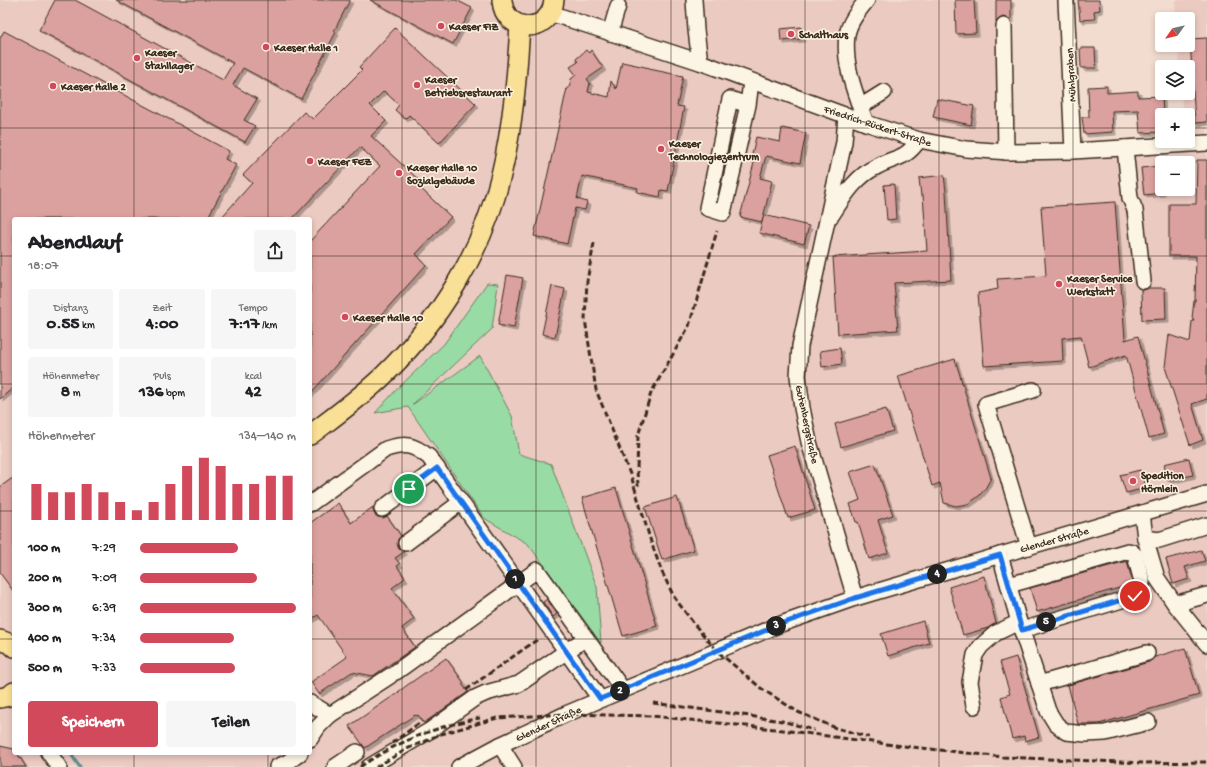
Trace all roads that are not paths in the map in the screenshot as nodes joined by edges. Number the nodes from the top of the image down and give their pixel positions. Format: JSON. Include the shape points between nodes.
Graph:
{"nodes":[{"id":1,"x":502,"y":0,"type":"edge"},
{"id":2,"x":694,"y":0,"type":"edge"},
{"id":3,"x":867,"y":0,"type":"edge"},
{"id":4,"x":1066,"y":0,"type":"edge"},
{"id":5,"x":618,"y":6,"type":"dead end"},
{"id":6,"x":552,"y":7,"type":"edge"},
{"id":7,"x":520,"y":25,"type":"junction"},
{"id":8,"x":1004,"y":26,"type":"dead end"},
{"id":9,"x":610,"y":33,"type":"junction"},
{"id":10,"x":700,"y":62,"type":"junction"},
{"id":11,"x":751,"y":82,"type":"junction"},
{"id":12,"x":884,"y":92,"type":"dead end"},
{"id":13,"x":748,"y":105,"type":"junction"},
{"id":14,"x":860,"y":107,"type":"junction"},
{"id":15,"x":846,"y":115,"type":"junction"},
{"id":16,"x":866,"y":122,"type":"junction"},
{"id":17,"x":919,"y":140,"type":"junction"},
{"id":18,"x":1207,"y":143,"type":"edge"},
{"id":19,"x":1125,"y":148,"type":"junction"},
{"id":20,"x":1073,"y":151,"type":"junction"},
{"id":21,"x":1006,"y":152,"type":"junction"},
{"id":22,"x":826,"y":224,"type":"junction"},
{"id":23,"x":1143,"y":281,"type":"dead end"},
{"id":24,"x":1033,"y":390,"type":"dead end"},
{"id":25,"x":312,"y":434,"type":"edge"},
{"id":26,"x":437,"y":468,"type":"junction"},
{"id":27,"x":1207,"y":494,"type":"edge"},
{"id":28,"x":461,"y":502,"type":"junction"},
{"id":29,"x":312,"y":503,"type":"edge"},
{"id":30,"x":382,"y":509,"type":"dead end"},
{"id":31,"x":1142,"y":513,"type":"junction"},
{"id":32,"x":1207,"y":526,"type":"edge"},
{"id":33,"x":1145,"y":538,"type":"junction"},
{"id":34,"x":406,"y":542,"type":"dead end"},
{"id":35,"x":1029,"y":546,"type":"junction"},
{"id":36,"x":1000,"y":555,"type":"junction"},
{"id":37,"x":518,"y":583,"type":"junction"},
{"id":38,"x":1009,"y":585,"type":"junction"},
{"id":39,"x":1207,"y":595,"type":"edge"},
{"id":40,"x":855,"y":598,"type":"junction"},
{"id":41,"x":1175,"y":604,"type":"junction"},
{"id":42,"x":1020,"y":626,"type":"junction"},
{"id":43,"x":586,"y":638,"type":"junction"},
{"id":44,"x":0,"y":640,"type":"edge"},
{"id":45,"x":1207,"y":644,"type":"edge"},
{"id":46,"x":12,"y":646,"type":"edge"},
{"id":47,"x":566,"y":651,"type":"junction"},
{"id":48,"x":1147,"y":653,"type":"dead end"},
{"id":49,"x":1039,"y":684,"type":"junction"},
{"id":50,"x":623,"y":690,"type":"junction"},
{"id":51,"x":600,"y":699,"type":"junction"},
{"id":52,"x":312,"y":704,"type":"edge"},
{"id":53,"x":974,"y":706,"type":"dead end"},
{"id":54,"x":330,"y":715,"type":"junction"},
{"id":55,"x":1148,"y":722,"type":"dead end"},
{"id":56,"x":312,"y":736,"type":"edge"},
{"id":57,"x":500,"y":745,"type":"junction"},
{"id":58,"x":357,"y":752,"type":"dead end"},
{"id":59,"x":51,"y":755,"type":"edge"},
{"id":60,"x":297,"y":755,"type":"edge"},
{"id":61,"x":59,"y":767,"type":"edge"},
{"id":62,"x":277,"y":767,"type":"edge"},
{"id":63,"x":335,"y":767,"type":"edge"},
{"id":64,"x":369,"y":767,"type":"edge"},
{"id":65,"x":459,"y":767,"type":"edge"},
{"id":66,"x":514,"y":767,"type":"edge"}],
"edges":[{"from":1,"to":7,"type":"main road","via":[[508,17]]},
{"from":2,"to":10,"type":"street"},
{"from":3,"to":14,"type":"street","via":[[854,18],[847,34],[847,57]]},
{"from":4,"to":20,"type":"street","name":"Mühlgraben"},
{"from":5,"to":9,"type":"street"},
{"from":6,"to":7,"type":"main road","via":[[546,19],[535,25]]},
{"from":6,"to":9,"type":"street","name":"Friedrich-Rückert-Straße"},
{"from":7,"to":25,"type":"main road","via":[[511,122],[501,175],[480,238],[460,278],[424,330],[397,361],[350,405]]},
{"from":8,"to":21,"type":"street"},
{"from":9,"to":10,"type":"street","name":"Friedrich-Rückert-Straße"},
{"from":10,"to":11,"type":"street","name":"Friedrich-Rückert-Straße"},
{"from":11,"to":13,"type":"street"},
{"from":11,"to":15,"type":"street","name":"Friedrich-Rückert-Straße"},
{"from":12,"to":14,"type":"street"},
{"from":13,"to":13,"type":"street","via":[[730,100],[707,208],[724,213]]},
{"from":14,"to":16,"type":"street"},
{"from":15,"to":16,"type":"street","name":"Friedrich-Rückert-Straße"},
{"from":15,"to":22,"type":"street","name":"Gutenbergstraße","via":[[844,142]]},
{"from":16,"to":17,"type":"street","name":"Friedrich-Rückert-Straße"},
{"from":17,"to":21,"type":"street","name":"Friedrich-Rückert-Straße"},
{"from":17,"to":22,"type":"street","name":"Gutenbergstraße","via":[[912,150],[903,156],[875,167],[857,180]]},
{"from":18,"to":19,"type":"street","name":"Friedrich-Rückert-Straße"},
{"from":19,"to":20,"type":"street","name":"Friedrich-Rückert-Straße"},
{"from":19,"to":23,"type":"street"},
{"from":20,"to":21,"type":"street","name":"Friedrich-Rückert-Straße"},
{"from":22,"to":40,"type":"street","name":"Gutenbergstraße","via":[[800,346],[798,376],[809,442]]},
{"from":24,"to":35,"type":"street","via":[[986,404]]},
{"from":26,"to":28,"type":"street"},
{"from":26,"to":29,"type":"street","via":[[429,457],[416,447],[400,444],[386,449]]},
{"from":26,"to":30,"type":"street"},
{"from":27,"to":31,"type":"street","name":"Glender Straße"},
{"from":28,"to":34,"type":"street"},
{"from":28,"to":37,"type":"street"},
{"from":31,"to":33,"type":"street"},
{"from":31,"to":35,"type":"street","name":"Glender Straße"},
{"from":32,"to":33,"type":"street","via":[[1159,540]]},
{"from":33,"to":41,"type":"street","via":[[1157,578]]},
{"from":35,"to":36,"type":"street","name":"Glender Straße"},
{"from":36,"to":38,"type":"street"},
{"from":36,"to":40,"type":"street","name":"Glender Straße"},
{"from":37,"to":43,"type":"street","via":[[537,570]]},
{"from":37,"to":47,"type":"street"},
{"from":37,"to":54,"type":"street","via":[[393,674]]},
{"from":38,"to":42,"type":"street"},
{"from":38,"to":42,"type":"street","via":[[1128,551],[1134,555],[1142,582],[1141,592],[1135,596]]},
{"from":39,"to":41,"type":"street"},
{"from":40,"to":50,"type":"street","name":"Glender Straße","via":[[781,624]]},
{"from":41,"to":45,"type":"street"},
{"from":42,"to":49,"type":"street"},
{"from":42,"to":53,"type":"street","via":[[996,634],[981,646],[975,655],[970,682]]},
{"from":43,"to":47,"type":"street"},
{"from":43,"to":50,"type":"street"},
{"from":44,"to":46,"type":"main road"},
{"from":47,"to":51,"type":"street"},
{"from":47,"to":64,"type":"street","via":[[519,684],[475,698],[430,731]]},
{"from":48,"to":49,"type":"street"},
{"from":49,"to":55,"type":"street","via":[[1048,711],[1056,724],[1066,732],[1105,733]]},
{"from":50,"to":51,"type":"street","name":"Glender Straße"},
{"from":51,"to":57,"type":"street","name":"Glender Straße"},
{"from":52,"to":54,"type":"street"},
{"from":54,"to":56,"type":"street"},
{"from":57,"to":65,"type":"street","name":"Glender Straße"},
{"from":57,"to":66,"type":"street"},
{"from":58,"to":63,"type":"street"},
{"from":59,"to":61,"type":"street"},
{"from":60,"to":62,"type":"street"}]}
